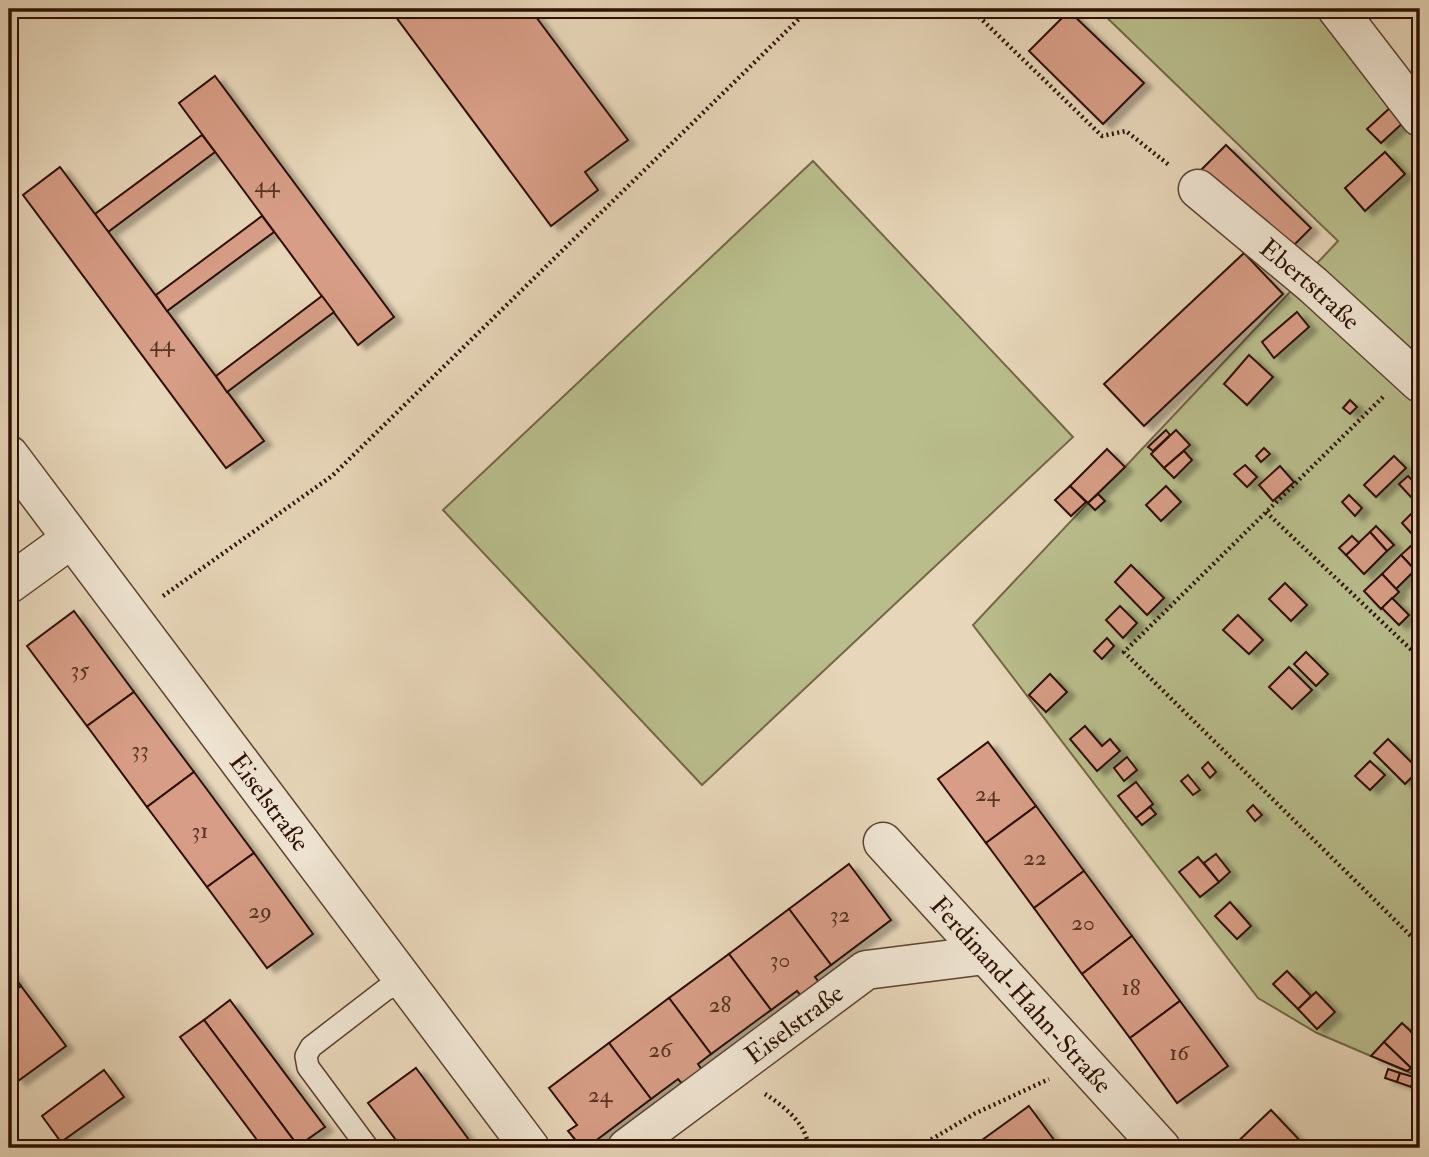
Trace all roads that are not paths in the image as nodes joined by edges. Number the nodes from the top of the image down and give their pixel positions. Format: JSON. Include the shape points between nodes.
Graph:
{"nodes":[{"id":1,"x":1337,"y":9,"type":"edge"},
{"id":2,"x":1420,"y":117,"type":"edge"},
{"id":3,"x":1198,"y":188,"type":"road end"},
{"id":4,"x":1414,"y":377,"type":"edge"},
{"id":5,"x":9,"y":455,"type":"edge"},
{"id":6,"x":71,"y":539,"type":"junction"},
{"id":7,"x":9,"y":584,"type":"edge"},
{"id":8,"x":883,"y":842,"type":"dead end"},
{"id":9,"x":985,"y":956,"type":"junction"},
{"id":10,"x":404,"y":981,"type":"junction"},
{"id":11,"x":368,"y":1148,"type":"edge"},
{"id":12,"x":530,"y":1148,"type":"edge"},
{"id":13,"x":627,"y":1148,"type":"edge"},
{"id":14,"x":1161,"y":1148,"type":"edge"}],
"edges":[{"from":1,"to":2,"type":"street"},
{"from":3,"to":4,"type":"street","name":"Ebertstraße"},
{"from":5,"to":6,"type":"street","name":"Eiselstraße"},
{"from":6,"to":7,"type":"street"},
{"from":6,"to":10,"type":"street","name":"Eiselstraße"},
{"from":8,"to":9,"type":"street","name":"Ferdinand-Hahn-Straße"},
{"from":9,"to":13,"type":"street","name":"Eiselstraße","via":[[866,970]]},
{"from":9,"to":14,"type":"street","name":"Ferdinand-Hahn-Straße"},
{"from":10,"to":11,"type":"lane","via":[[344,1020],[311,1046],[306,1056],[307,1067]]},
{"from":10,"to":12,"type":"street","name":"Eiselstraße"}]}
